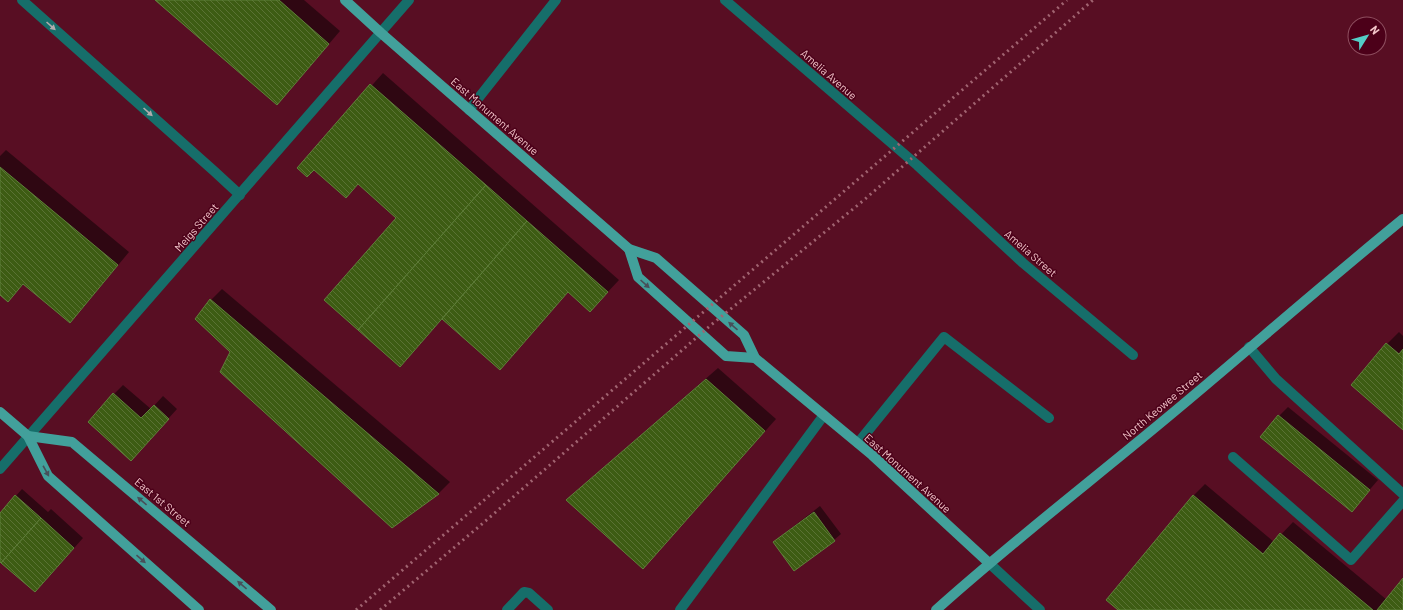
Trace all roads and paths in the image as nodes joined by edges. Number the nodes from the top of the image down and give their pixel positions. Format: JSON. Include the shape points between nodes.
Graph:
{"nodes":[{"id":1,"x":22,"y":0,"type":"edge"},
{"id":2,"x":345,"y":0,"type":"edge"},
{"id":3,"x":409,"y":0,"type":"edge"},
{"id":4,"x":556,"y":0,"type":"edge"},
{"id":5,"x":725,"y":0,"type":"edge"},
{"id":6,"x":381,"y":33,"type":"junction"},
{"id":7,"x":469,"y":110,"type":"junction"},
{"id":8,"x":917,"y":166,"type":"joint"},
{"id":9,"x":240,"y":195,"type":"junction"},
{"id":10,"x":1403,"y":219,"type":"edge"},
{"id":11,"x":629,"y":249,"type":"junction"},
{"id":12,"x":1249,"y":347,"type":"junction"},
{"id":13,"x":1133,"y":355,"type":"dead end"},
{"id":14,"x":755,"y":358,"type":"junction"},
{"id":15,"x":0,"y":412,"type":"edge"},
{"id":16,"x":824,"y":415,"type":"junction"},
{"id":17,"x":1049,"y":418,"type":"dead end"},
{"id":18,"x":28,"y":436,"type":"junction"},
{"id":19,"x":858,"y":443,"type":"junction"},
{"id":20,"x":1233,"y":457,"type":"dead end"},
{"id":21,"x":0,"y":469,"type":"edge"},
{"id":22,"x":1403,"y":494,"type":"edge"},
{"id":23,"x":1403,"y":501,"type":"edge"},
{"id":24,"x":989,"y":563,"type":"junction"},
{"id":25,"x":199,"y":610,"type":"edge"},
{"id":26,"x":271,"y":610,"type":"edge"},
{"id":27,"x":507,"y":610,"type":"edge"},
{"id":28,"x":548,"y":610,"type":"edge"},
{"id":29,"x":680,"y":610,"type":"edge"},
{"id":30,"x":936,"y":610,"type":"edge"},
{"id":31,"x":1040,"y":610,"type":"edge"}],
"edges":[{"from":1,"to":9,"type":"street","one_way":true},
{"from":2,"to":6,"type":"main road","name":"East Monument Avenue"},
{"from":3,"to":6,"type":"street","name":"Meigs Street"},
{"from":4,"to":7,"type":"street"},
{"from":5,"to":8,"type":"street","name":"Amelia Avenue"},
{"from":6,"to":7,"type":"main road","name":"East Monument Avenue"},
{"from":6,"to":9,"type":"street","name":"Meigs Street"},
{"from":7,"to":11,"type":"main road","name":"East Monument Avenue"},
{"from":8,"to":13,"type":"street","name":"Amelia Street","via":[[1023,263]]},
{"from":9,"to":18,"type":"street","name":"Meigs Street"},
{"from":10,"to":12,"type":"main road","name":"North Keowee Street"},
{"from":14,"to":11,"type":"main road","name":"East Monument Avenue","one_way":true,"via":[[744,335],[656,258]]},
{"from":11,"to":14,"type":"main road","one_way":true,"via":[[638,277],[726,356]]},
{"from":12,"to":22,"type":"street","via":[[1276,379]]},
{"from":12,"to":24,"type":"main road","name":"North Keowee Street"},
{"from":14,"to":16,"type":"main road","name":"East Monument Avenue"},
{"from":15,"to":18,"type":"main road"},
{"from":16,"to":19,"type":"main road","name":"East Monument Avenue"},
{"from":16,"to":29,"type":"street"},
{"from":17,"to":19,"type":"street","via":[[944,337]]},
{"from":18,"to":21,"type":"street","name":"Meigs Street"},
{"from":18,"to":25,"type":"main road","one_way":true,"via":[[48,476]]},
{"from":26,"to":18,"type":"main road","name":"East 1st Street","one_way":true,"via":[[72,442]]},
{"from":19,"to":24,"type":"main road","name":"East Monument Avenue"},
{"from":20,"to":23,"type":"street","via":[[1351,560]]},
{"from":24,"to":30,"type":"main road","name":"North Keowee Street"},
{"from":24,"to":31,"type":"street","name":"East Monument Avenue"},
{"from":27,"to":28,"type":"street","via":[[524,592],[529,593]]}]}
